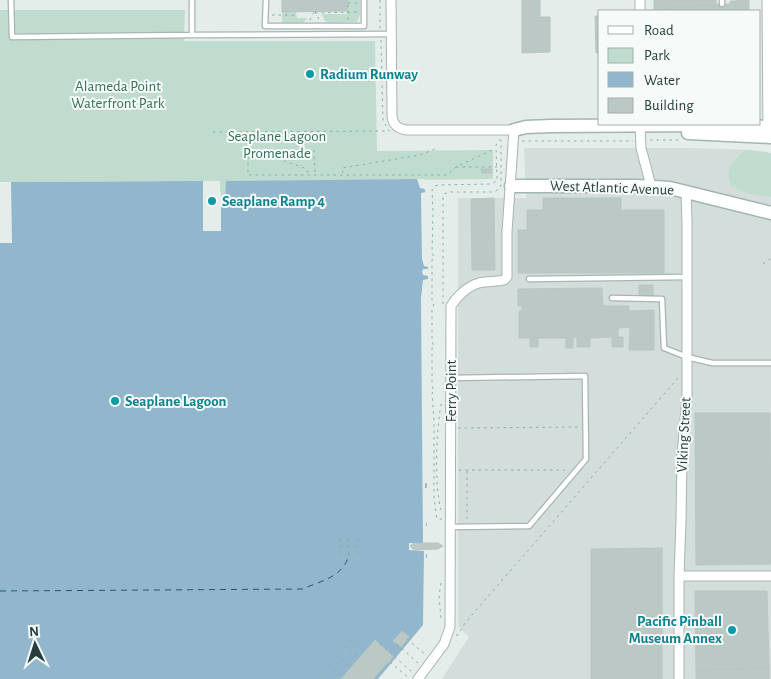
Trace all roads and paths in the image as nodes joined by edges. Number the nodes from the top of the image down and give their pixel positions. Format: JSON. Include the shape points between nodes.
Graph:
{"nodes":[{"id":1,"x":11,"y":0,"type":"edge"},
{"id":2,"x":192,"y":0,"type":"edge"},
{"id":3,"x":266,"y":0,"type":"edge"},
{"id":4,"x":380,"y":0,"type":"edge"},
{"id":5,"x":391,"y":0,"type":"edge"},
{"id":6,"x":767,"y":0,"type":"edge"},
{"id":7,"x":364,"y":2,"type":"edge"},
{"id":8,"x":348,"y":12,"type":"junction"},
{"id":9,"x":364,"y":12,"type":"junction"},
{"id":10,"x":315,"y":13,"type":"junction"},
{"id":11,"x":266,"y":15,"type":"junction"},
{"id":12,"x":296,"y":15,"type":"dead end"},
{"id":13,"x":307,"y":26,"type":"junction"},
{"id":14,"x":323,"y":26,"type":"junction"},
{"id":15,"x":348,"y":26,"type":"junction"},
{"id":16,"x":381,"y":34,"type":"junction"},
{"id":17,"x":391,"y":34,"type":"junction"},
{"id":18,"x":192,"y":35,"type":"junction"},
{"id":19,"x":382,"y":112,"type":"dead end"},
{"id":20,"x":514,"y":130,"type":"junction"},
{"id":21,"x":389,"y":131,"type":"dead end"},
{"id":22,"x":638,"y":131,"type":"edge"},
{"id":23,"x":214,"y":132,"type":"dead end"},
{"id":24,"x":769,"y":132,"type":"edge"},
{"id":25,"x":525,"y":145,"type":"dead end"},
{"id":26,"x":435,"y":149,"type":"dead end"},
{"id":27,"x":494,"y":149,"type":"dead end"},
{"id":28,"x":248,"y":150,"type":"dead end"},
{"id":29,"x":253,"y":150,"type":"dead end"},
{"id":30,"x":314,"y":150,"type":"dead end"},
{"id":31,"x":456,"y":167,"type":"junction"},
{"id":32,"x":497,"y":167,"type":"dead end"},
{"id":33,"x":308,"y":174,"type":"junction"},
{"id":34,"x":315,"y":174,"type":"junction"},
{"id":35,"x":343,"y":174,"type":"junction"},
{"id":36,"x":511,"y":186,"type":"junction"},
{"id":37,"x":651,"y":186,"type":"junction"},
{"id":38,"x":686,"y":191,"type":"junction"},
{"id":39,"x":771,"y":213,"type":"edge"},
{"id":40,"x":771,"y":258,"type":"edge"},
{"id":41,"x":763,"y":264,"type":"dead end"},
{"id":42,"x":427,"y":276,"type":"dead end"},
{"id":43,"x":687,"y":277,"type":"junction"},
{"id":44,"x":427,"y":279,"type":"dead end"},
{"id":45,"x":529,"y":279,"type":"dead end"},
{"id":46,"x":612,"y":298,"type":"dead end"},
{"id":47,"x":687,"y":357,"type":"junction"},
{"id":48,"x":771,"y":363,"type":"edge"},
{"id":49,"x":687,"y":367,"type":"junction"},
{"id":50,"x":451,"y":378,"type":"junction"},
{"id":51,"x":585,"y":427,"type":"junction"},
{"id":52,"x":434,"y":428,"type":"dead end"},
{"id":53,"x":438,"y":428,"type":"dead end"},
{"id":54,"x":458,"y":428,"type":"dead end"},
{"id":55,"x":458,"y":470,"type":"dead end"},
{"id":56,"x":466,"y":470,"type":"junction"},
{"id":57,"x":565,"y":470,"type":"dead end"},
{"id":58,"x":451,"y":527,"type":"junction"},
{"id":59,"x":467,"y":527,"type":"junction"},
{"id":60,"x":340,"y":539,"type":"dead end"},
{"id":61,"x":348,"y":539,"type":"dead end"},
{"id":62,"x":358,"y":539,"type":"dead end"},
{"id":63,"x":341,"y":546,"type":"junction"},
{"id":64,"x":348,"y":546,"type":"junction"},
{"id":65,"x":358,"y":546,"type":"junction"},
{"id":66,"x":341,"y":554,"type":"dead end"},
{"id":67,"x":349,"y":554,"type":"dead end"},
{"id":68,"x":358,"y":554,"type":"dead end"},
{"id":69,"x":679,"y":576,"type":"junction"},
{"id":70,"x":771,"y":576,"type":"edge"},
{"id":71,"x":458,"y":635,"type":"dead end"},
{"id":72,"x":407,"y":639,"type":"dead end"},
{"id":73,"x":350,"y":640,"type":"dead end"},
{"id":74,"x":380,"y":644,"type":"dead end"},
{"id":75,"x":397,"y":644,"type":"dead end"},
{"id":76,"x":345,"y":646,"type":"dead end"},
{"id":77,"x":365,"y":652,"type":"dead end"},
{"id":78,"x":337,"y":655,"type":"dead end"},
{"id":79,"x":360,"y":658,"type":"dead end"},
{"id":80,"x":433,"y":660,"type":"junction"},
{"id":81,"x":390,"y":662,"type":"dead end"},
{"id":82,"x":329,"y":665,"type":"dead end"},
{"id":83,"x":351,"y":668,"type":"dead end"},
{"id":84,"x":425,"y":670,"type":"junction"},
{"id":85,"x":321,"y":675,"type":"dead end"},
{"id":86,"x":343,"y":677,"type":"dead end"},
{"id":87,"x":326,"y":679,"type":"edge"},
{"id":88,"x":416,"y":679,"type":"edge"},
{"id":89,"x":679,"y":679,"type":"edge"}],
"edges":[{"from":1,"to":18,"type":"lane","via":[[12,37]]},
{"from":2,"to":18,"type":"lane"},
{"from":3,"to":11,"type":"lane"},
{"from":4,"to":16,"type":"path"},
{"from":5,"to":17,"type":"street"},
{"from":6,"to":24,"type":"street"},
{"from":7,"to":8,"type":"path","via":[[348,3]]},
{"from":7,"to":9,"type":"lane"},
{"from":8,"to":9,"type":"path"},
{"from":8,"to":10,"type":"path"},
{"from":8,"to":15,"type":"path"},
{"from":9,"to":15,"type":"lane","via":[[364,26]]},
{"from":10,"to":13,"type":"path"},
{"from":10,"to":14,"type":"path"},
{"from":11,"to":12,"type":"path"},
{"from":11,"to":13,"type":"lane","via":[[265,26]]},
{"from":13,"to":14,"type":"lane"},
{"from":14,"to":15,"type":"lane"},
{"from":16,"to":17,"type":"lane"},
{"from":16,"to":18,"type":"lane"},
{"from":16,"to":19,"type":"path"},
{"from":17,"to":20,"type":"street","via":[[392,122],[401,129]]},
{"from":20,"to":22,"type":"street","via":[[539,134]]},
{"from":20,"to":36,"type":"street","name":"Ferry Point"},
{"from":21,"to":23,"type":"path"},
{"from":22,"to":24,"type":"street"},
{"from":22,"to":25,"type":"path","via":[[524,141]]},
{"from":22,"to":37,"type":"street"},
{"from":26,"to":35,"type":"path","via":[[420,155],[342,168]]},
{"from":27,"to":31,"type":"path"},
{"from":28,"to":33,"type":"path","via":[[248,175]]},
{"from":29,"to":33,"type":"path","via":[[307,169]]},
{"from":30,"to":34,"type":"path"},
{"from":31,"to":32,"type":"path"},
{"from":31,"to":35,"type":"path","via":[[447,174]]},
{"from":33,"to":34,"type":"path"},
{"from":34,"to":35,"type":"path"},
{"from":36,"to":37,"type":"street","name":"West Atlantic Avenue"},
{"from":36,"to":50,"type":"street","name":"Ferry Point","via":[[507,277],[471,286],[451,306]]},
{"from":37,"to":38,"type":"street","name":"West Atlantic Avenue"},
{"from":38,"to":39,"type":"street","name":"West Atlantic Avenue"},
{"from":38,"to":43,"type":"street","name":"Viking Street"},
{"from":40,"to":41,"type":"path"},
{"from":42,"to":44,"type":"path"},
{"from":43,"to":45,"type":"lane"},
{"from":43,"to":47,"type":"street","name":"Viking Street"},
{"from":46,"to":47,"type":"lane","via":[[662,299],[664,348]]},
{"from":47,"to":48,"type":"lane","via":[[712,363]]},
{"from":47,"to":49,"type":"street","name":"Viking Street"},
{"from":49,"to":69,"type":"street","name":"Viking Street"},
{"from":49,"to":71,"type":"path"},
{"from":50,"to":51,"type":"lane","via":[[585,376]]},
{"from":50,"to":58,"type":"street","name":"Ferry Point"},
{"from":51,"to":54,"type":"path"},
{"from":51,"to":59,"type":"lane","via":[[586,459],[529,526]]},
{"from":52,"to":53,"type":"path"},
{"from":55,"to":56,"type":"path"},
{"from":56,"to":57,"type":"path"},
{"from":56,"to":59,"type":"path"},
{"from":58,"to":59,"type":"lane"},
{"from":58,"to":80,"type":"street","name":"Ferry Point","via":[[450,627]]},
{"from":60,"to":63,"type":"path"},
{"from":61,"to":64,"type":"path"},
{"from":62,"to":65,"type":"path"},
{"from":63,"to":64,"type":"path"},
{"from":63,"to":66,"type":"path"},
{"from":64,"to":65,"type":"path"},
{"from":64,"to":67,"type":"path"},
{"from":65,"to":68,"type":"path"},
{"from":69,"to":70,"type":"street"},
{"from":69,"to":89,"type":"street","name":"Viking Street"},
{"from":72,"to":80,"type":"path"},
{"from":73,"to":77,"type":"path"},
{"from":74,"to":88,"type":"path"},
{"from":75,"to":84,"type":"path"},
{"from":76,"to":79,"type":"path"},
{"from":78,"to":83,"type":"path"},
{"from":80,"to":84,"type":"street","name":"Ferry Point"},
{"from":81,"to":88,"type":"path"},
{"from":82,"to":86,"type":"path"},
{"from":84,"to":88,"type":"street","name":"Ferry Point"},
{"from":85,"to":87,"type":"path"}]}
